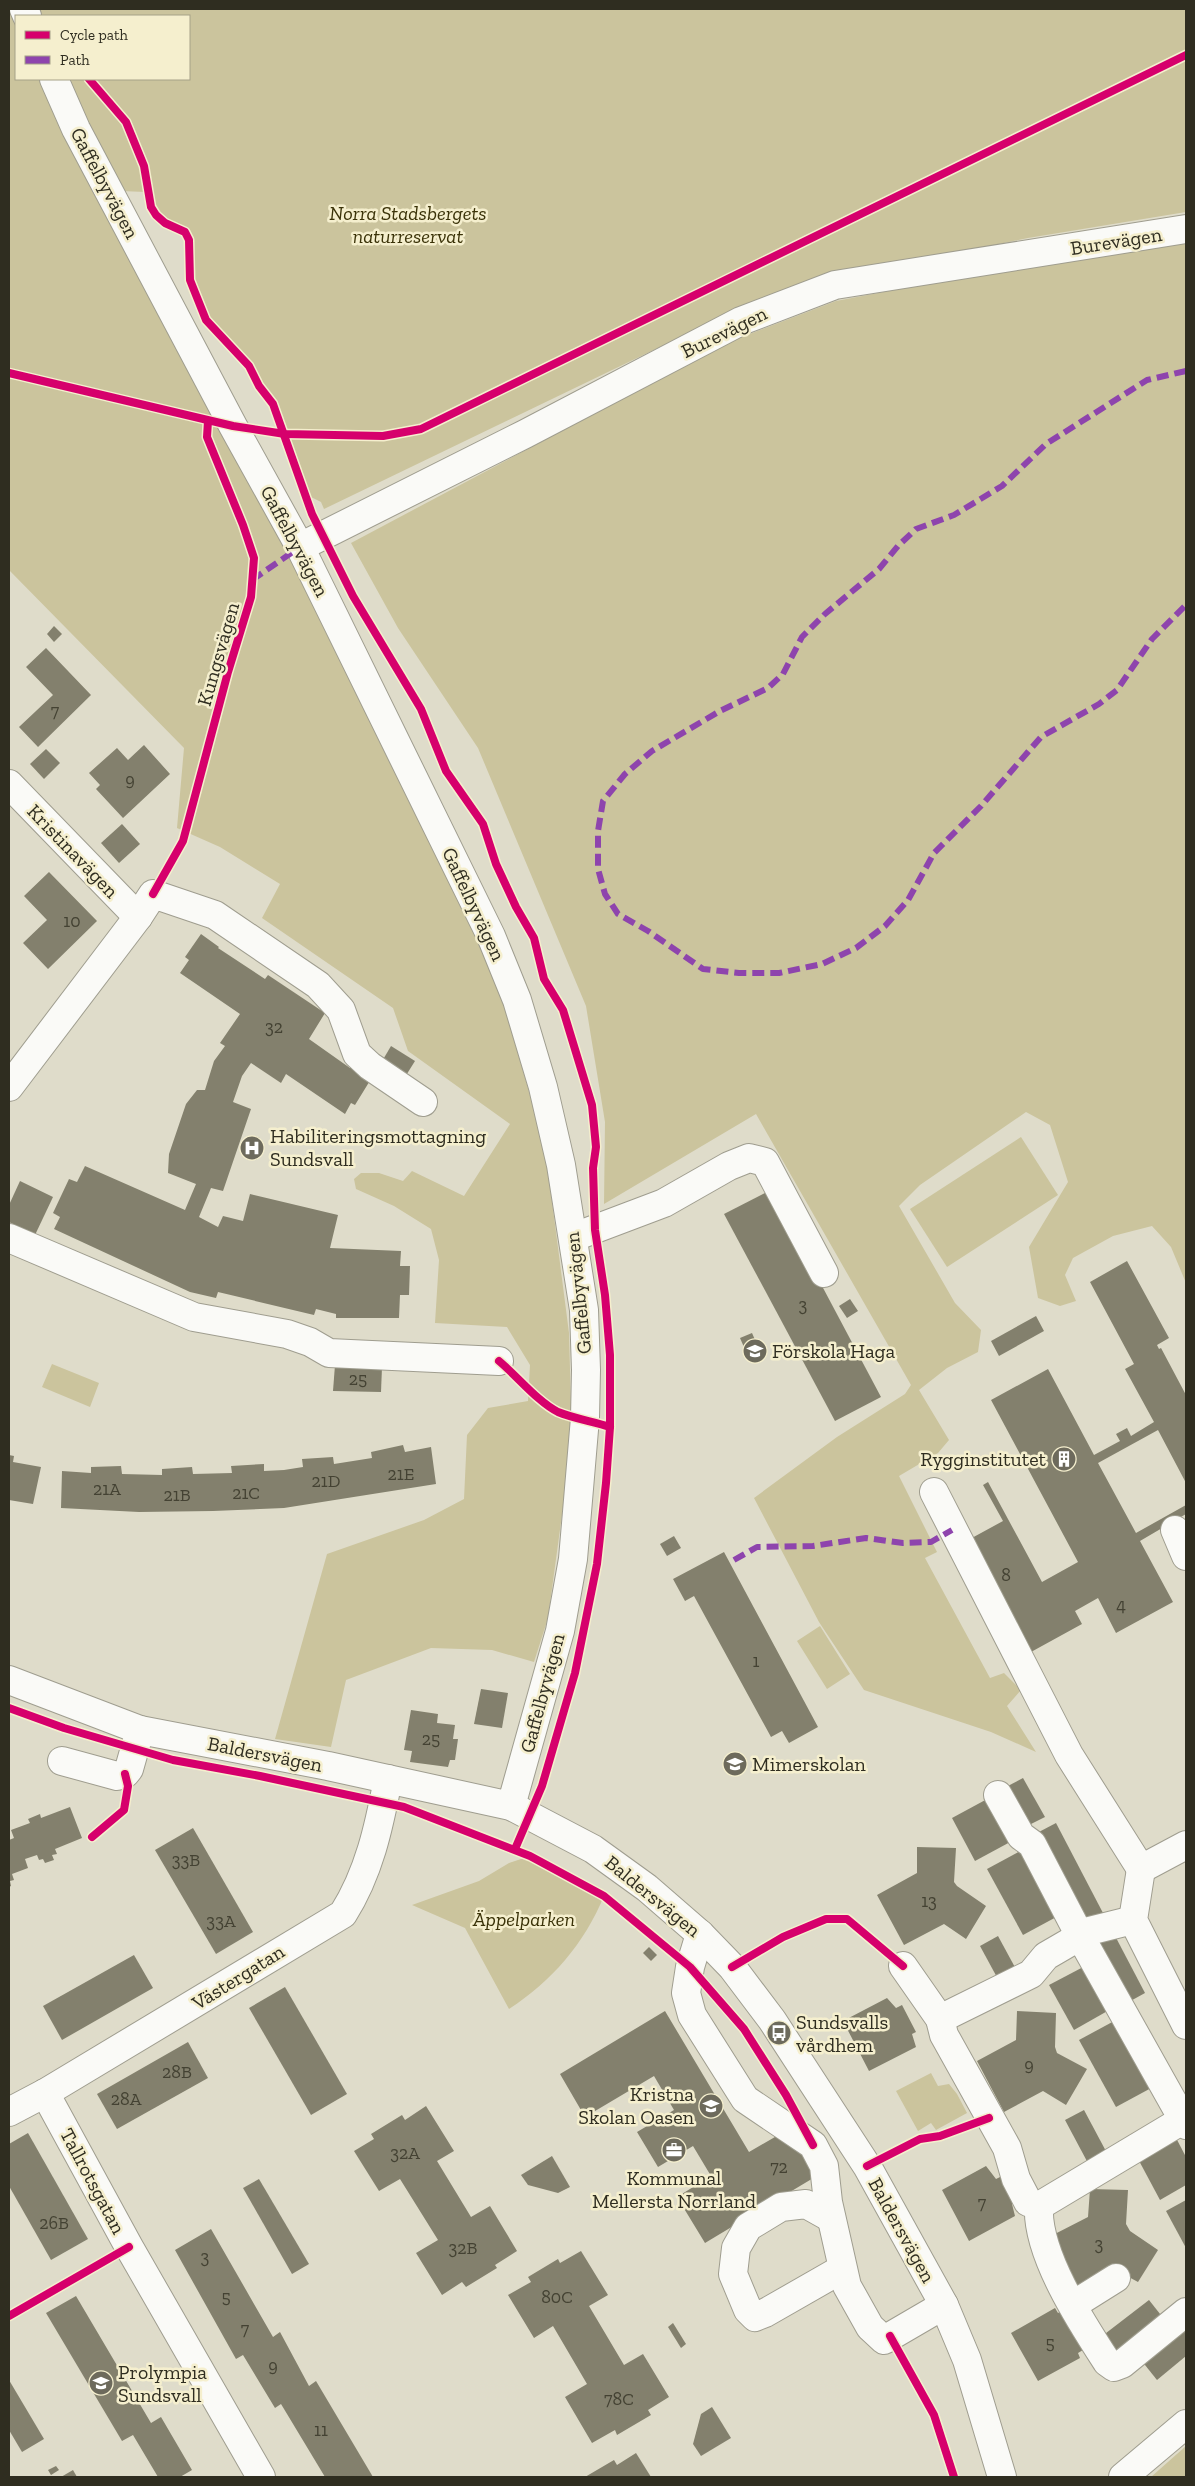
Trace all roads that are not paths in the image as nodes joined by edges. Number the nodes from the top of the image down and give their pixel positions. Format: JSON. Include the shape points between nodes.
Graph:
{"nodes":[{"id":1,"x":54,"y":80,"type":"edge"},
{"id":2,"x":1186,"y":229,"type":"edge"},
{"id":3,"x":300,"y":547,"type":"junction"},
{"id":4,"x":9,"y":784,"type":"edge"},
{"id":5,"x":138,"y":917,"type":"junction"},
{"id":6,"x":9,"y":1087,"type":"edge"},
{"id":7,"x":423,"y":1102,"type":"dead end"},
{"id":8,"x":574,"y":1237,"type":"junction"},
{"id":9,"x":9,"y":1238,"type":"edge"},
{"id":10,"x":824,"y":1273,"type":"dead end"},
{"id":11,"x":499,"y":1360,"type":"dead end"},
{"id":12,"x":934,"y":1492,"type":"dead end"},
{"id":13,"x":1175,"y":1530,"type":"dead end"},
{"id":14,"x":1186,"y":1556,"type":"edge"},
{"id":15,"x":9,"y":1680,"type":"edge"},
{"id":16,"x":140,"y":1730,"type":"junction"},
{"id":17,"x":62,"y":1761,"type":"dead end"},
{"id":18,"x":388,"y":1779,"type":"junction"},
{"id":19,"x":998,"y":1794,"type":"dead end"},
{"id":20,"x":511,"y":1806,"type":"junction"},
{"id":21,"x":1186,"y":1845,"type":"edge"},
{"id":22,"x":1140,"y":1869,"type":"junction"},
{"id":23,"x":1133,"y":1920,"type":"junction"},
{"id":24,"x":700,"y":1934,"type":"junction"},
{"id":25,"x":1080,"y":1936,"type":"junction"},
{"id":26,"x":903,"y":1966,"type":"dead end"},
{"id":27,"x":940,"y":2019,"type":"junction"},
{"id":28,"x":1186,"y":2025,"type":"edge"},
{"id":29,"x":45,"y":2093,"type":"junction"},
{"id":30,"x":9,"y":2112,"type":"edge"},
{"id":31,"x":1185,"y":2121,"type":"edge"},
{"id":32,"x":1038,"y":2206,"type":"junction"},
{"id":33,"x":831,"y":2218,"type":"junction"},
{"id":34,"x":842,"y":2269,"type":"junction"},
{"id":35,"x":1116,"y":2278,"type":"dead end"},
{"id":36,"x":944,"y":2305,"type":"junction"},
{"id":37,"x":1073,"y":2305,"type":"junction"},
{"id":38,"x":1186,"y":2312,"type":"edge"},
{"id":39,"x":1186,"y":2424,"type":"edge"},
{"id":40,"x":257,"y":2476,"type":"edge"},
{"id":41,"x":1002,"y":2477,"type":"edge"},
{"id":42,"x":1123,"y":2477,"type":"edge"}],
"edges":[{"from":1,"to":3,"type":"street","name":"Gaffelbyvägen","via":[[99,173]]},
{"from":2,"to":3,"type":"street","name":"Burevägen","via":[[835,284],[741,321]]},
{"from":3,"to":8,"type":"street","name":"Gaffelbyvägen","via":[[491,936],[517,1000],[544,1087]]},
{"from":4,"to":5,"type":"street","name":"Kristinavägen"},
{"from":5,"to":6,"type":"street"},
{"from":5,"to":7,"type":"street","via":[[153,894],[215,915],[318,985],[341,1010],[357,1054]]},
{"from":8,"to":10,"type":"street","via":[[664,1203],[749,1158],[765,1162]]},
{"from":8,"to":20,"type":"street","name":"Gaffelbyvägen","via":[[584,1310],[586,1379],[573,1558],[560,1630]]},
{"from":9,"to":11,"type":"street","via":[[194,1317],[287,1334],[330,1353]]},
{"from":12,"to":22,"type":"street","via":[[1069,1755]]},
{"from":13,"to":14,"type":"street"},
{"from":15,"to":16,"type":"street","name":"Baldersvägen"},
{"from":16,"to":17,"type":"street","via":[[125,1774],[117,1776]]},
{"from":16,"to":18,"type":"street","name":"Baldersvägen"},
{"from":18,"to":20,"type":"street","name":"Baldersvägen"},
{"from":18,"to":29,"type":"street","name":"Västergatan","via":[[362,1881],[343,1914]]},
{"from":19,"to":25,"type":"street","via":[[1021,1836],[1032,1844]]},
{"from":20,"to":24,"type":"street","name":"Baldersvägen","via":[[593,1849],[647,1888]]},
{"from":21,"to":22,"type":"street"},
{"from":22,"to":23,"type":"street"},
{"from":23,"to":25,"type":"street"},
{"from":23,"to":28,"type":"street"},
{"from":24,"to":33,"type":"street","via":[[686,1993],[692,2016],[745,2099],[813,2145],[824,2166]]},
{"from":24,"to":36,"type":"street","name":"Baldersvägen","via":[[732,1966],[772,2020],[867,2166]]},
{"from":25,"to":27,"type":"street","via":[[1046,1956],[1031,1974]]},
{"from":25,"to":31,"type":"street"},
{"from":26,"to":27,"type":"street"},
{"from":27,"to":32,"type":"street","via":[[944,2035],[1007,2148],[1016,2179],[1028,2202]]},
{"from":29,"to":30,"type":"street","name":"Västergatan"},
{"from":29,"to":40,"type":"street","name":"Tallrotsgatan"},
{"from":31,"to":32,"type":"street"},
{"from":32,"to":37,"type":"street","via":[[1042,2241]]},
{"from":33,"to":34,"type":"street"},
{"from":33,"to":34,"type":"street","via":[[806,2204],[781,2207],[748,2227],[736,2248],[733,2274],[748,2310],[755,2317]]},
{"from":34,"to":36,"type":"street","via":[[851,2294],[870,2326],[884,2340]]},
{"from":35,"to":37,"type":"street"},
{"from":36,"to":41,"type":"street","name":"Baldersvägen","via":[[967,2360]]},
{"from":37,"to":38,"type":"street","via":[[1102,2355],[1114,2367]]},
{"from":39,"to":42,"type":"street"}]}
